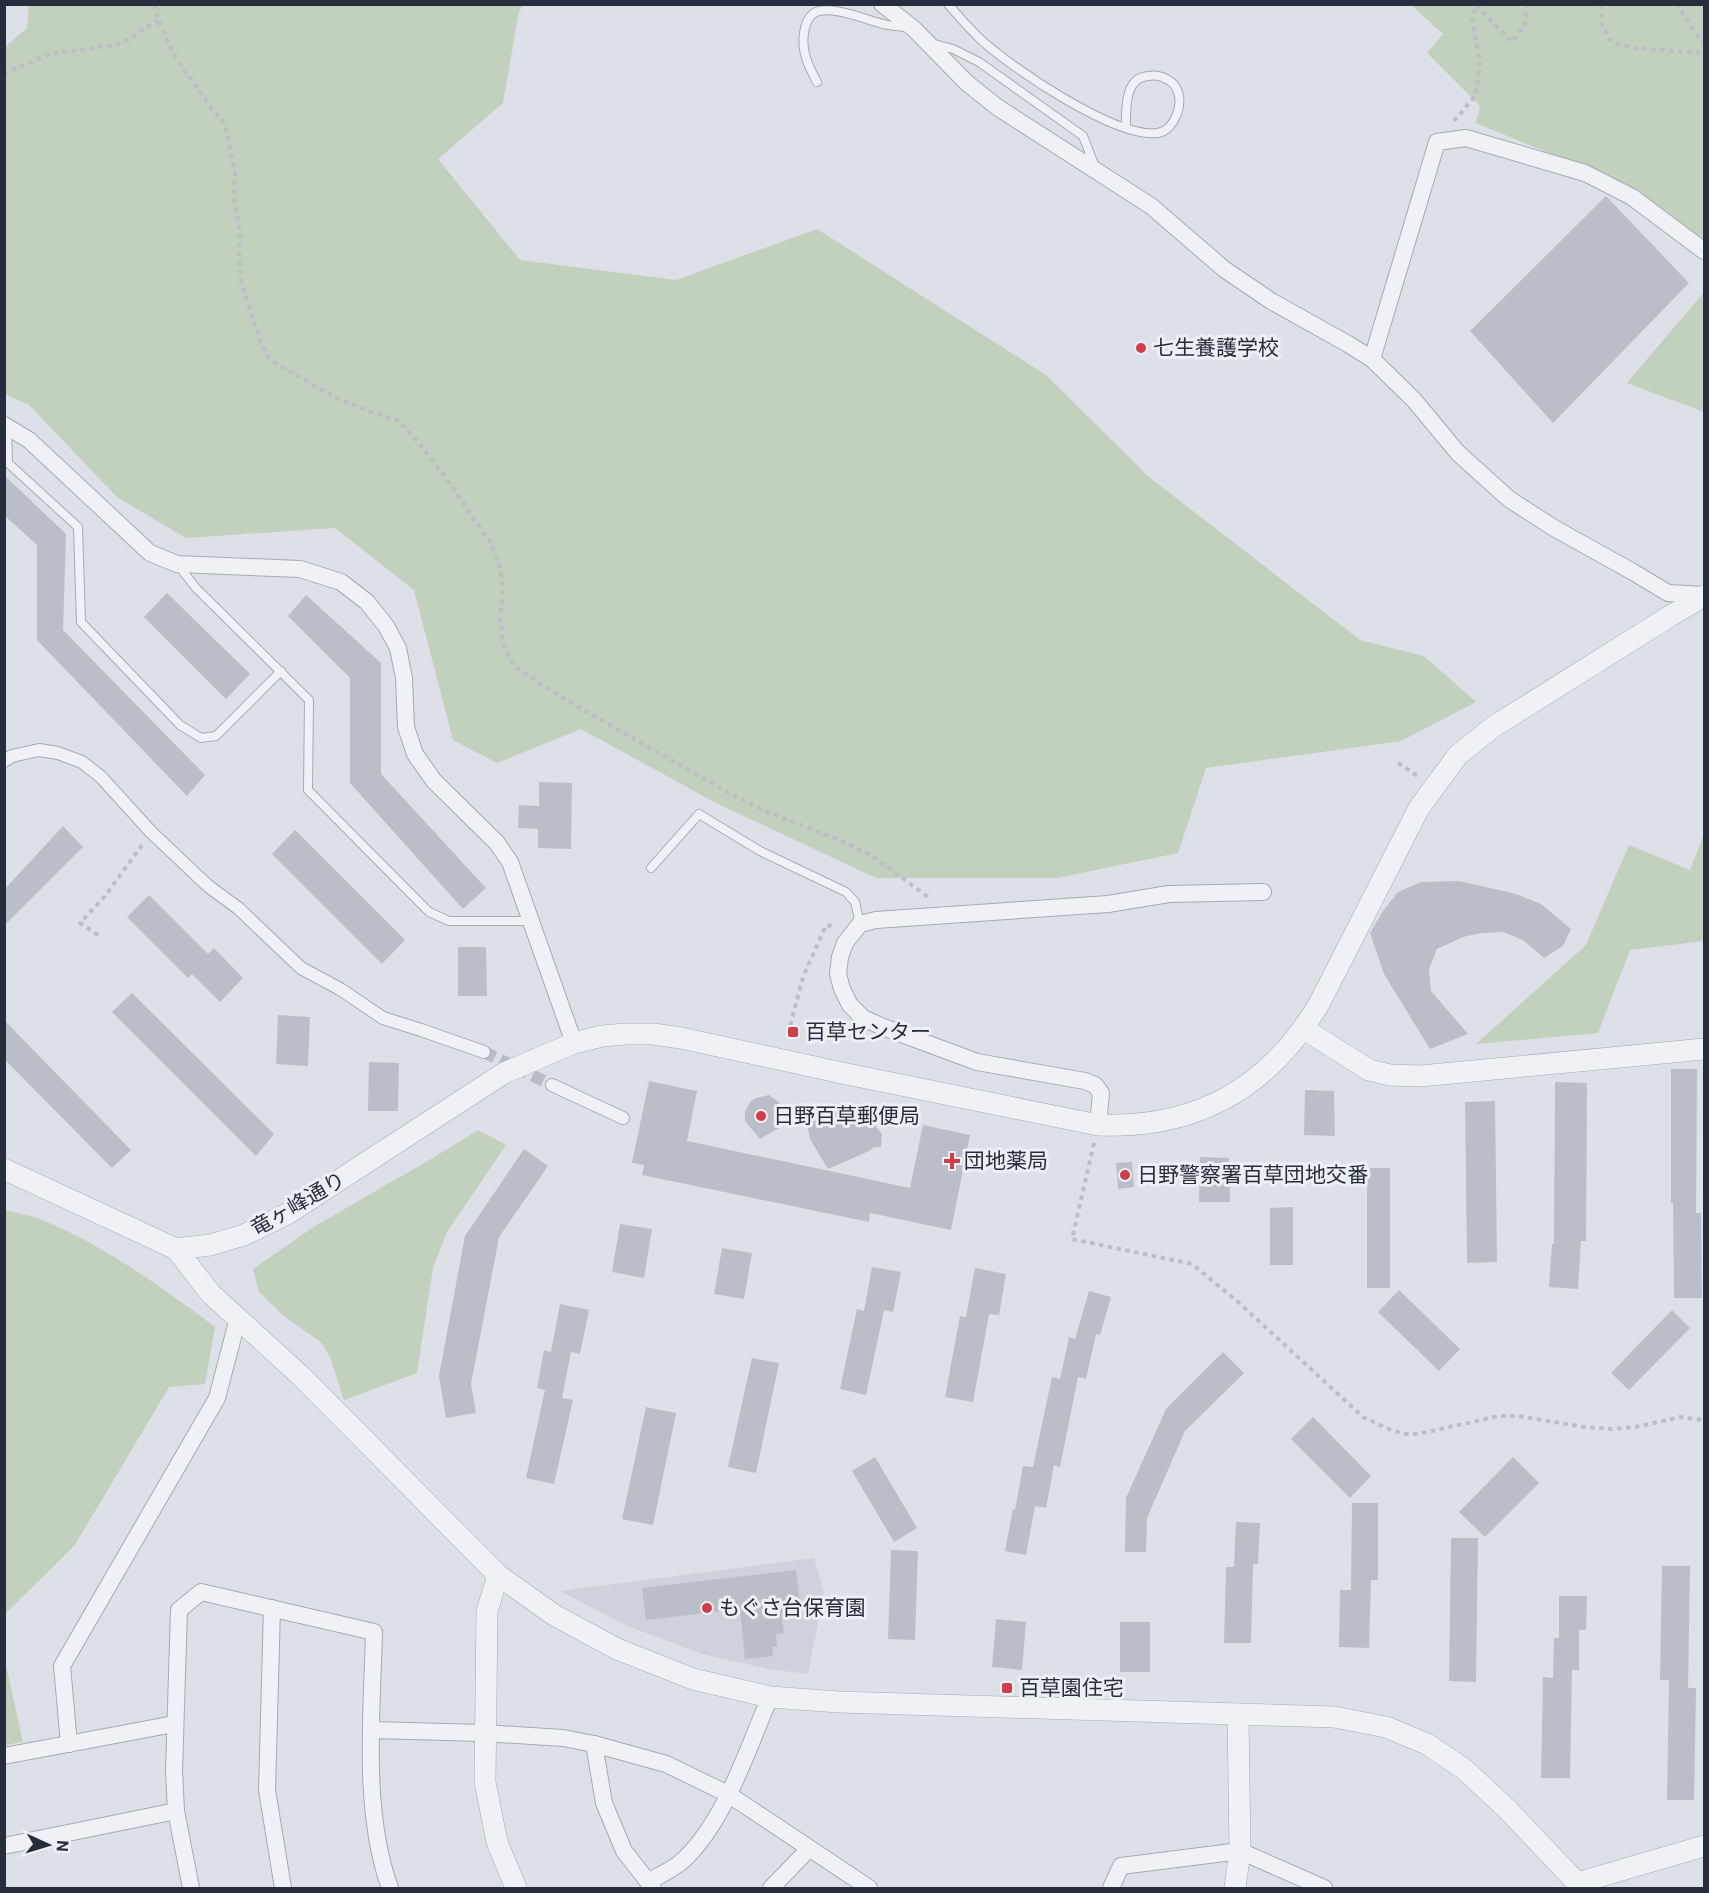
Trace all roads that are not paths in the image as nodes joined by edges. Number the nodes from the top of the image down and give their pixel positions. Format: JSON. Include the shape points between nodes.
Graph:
{"nodes":[{"id":1,"x":882,"y":4,"type":"edge"},
{"id":2,"x":948,"y":4,"type":"edge"},
{"id":3,"x":913,"y":28,"type":"junction"},
{"id":4,"x":928,"y":43,"type":"junction"},
{"id":5,"x":1036,"y":81,"type":"junction"},
{"id":6,"x":817,"y":82,"type":"dead end"},
{"id":7,"x":1026,"y":95,"type":"junction"},
{"id":8,"x":1126,"y":129,"type":"junction"},
{"id":9,"x":1096,"y":170,"type":"junction"},
{"id":10,"x":1704,"y":250,"type":"edge"},
{"id":11,"x":1372,"y":359,"type":"junction"},
{"id":12,"x":6,"y":426,"type":"edge"},
{"id":13,"x":177,"y":564,"type":"junction"},
{"id":14,"x":1704,"y":596,"type":"edge"},
{"id":15,"x":281,"y":671,"type":"junction"},
{"id":16,"x":4,"y":761,"type":"edge"},
{"id":17,"x":651,"y":868,"type":"dead end"},
{"id":18,"x":1263,"y":892,"type":"dead end"},
{"id":19,"x":531,"y":921,"type":"junction"},
{"id":20,"x":860,"y":924,"type":"junction"},
{"id":21,"x":1304,"y":1029,"type":"junction"},
{"id":22,"x":574,"y":1043,"type":"junction"},
{"id":23,"x":1704,"y":1049,"type":"edge"},
{"id":24,"x":484,"y":1052,"type":"tunnel mouth"},
{"id":25,"x":552,"y":1085,"type":"tunnel mouth"},
{"id":26,"x":623,"y":1118,"type":"dead end"},
{"id":27,"x":1096,"y":1134,"type":"junction"},
{"id":28,"x":4,"y":1169,"type":"edge"},
{"id":29,"x":176,"y":1249,"type":"junction"},
{"id":30,"x":238,"y":1318,"type":"junction"},
{"id":31,"x":498,"y":1575,"type":"junction"},
{"id":32,"x":272,"y":1608,"type":"junction"},
{"id":33,"x":770,"y":1697,"type":"junction"},
{"id":34,"x":1238,"y":1714,"type":"junction"},
{"id":35,"x":174,"y":1724,"type":"junction"},
{"id":36,"x":372,"y":1730,"type":"junction"},
{"id":37,"x":484,"y":1733,"type":"junction"},
{"id":38,"x":69,"y":1744,"type":"junction"},
{"id":39,"x":594,"y":1744,"type":"junction"},
{"id":40,"x":4,"y":1756,"type":"edge"},
{"id":41,"x":728,"y":1794,"type":"junction"},
{"id":42,"x":176,"y":1811,"type":"junction"},
{"id":43,"x":4,"y":1846,"type":"edge"},
{"id":44,"x":1704,"y":1846,"type":"edge"},
{"id":45,"x":809,"y":1849,"type":"junction"},
{"id":46,"x":1240,"y":1851,"type":"junction"},
{"id":47,"x":650,"y":1885,"type":"edge"},
{"id":48,"x":1580,"y":1886,"type":"edge"},
{"id":49,"x":191,"y":1888,"type":"edge"},
{"id":50,"x":283,"y":1888,"type":"edge"},
{"id":51,"x":390,"y":1888,"type":"edge"},
{"id":52,"x":516,"y":1888,"type":"edge"},
{"id":53,"x":771,"y":1888,"type":"edge"},
{"id":54,"x":869,"y":1888,"type":"edge"},
{"id":55,"x":1111,"y":1888,"type":"edge"},
{"id":56,"x":1235,"y":1888,"type":"edge"},
{"id":57,"x":1324,"y":1888,"type":"edge"}],
"edges":[{"from":1,"to":3,"type":"street"},
{"from":2,"to":5,"type":"lane","via":[[981,39]]},
{"from":3,"to":4,"type":"street"},
{"from":3,"to":6,"type":"lane","via":[[828,11],[814,13],[805,23],[803,42],[807,65]]},
{"from":4,"to":7,"type":"lane","via":[[953,49],[979,62]]},
{"from":4,"to":9,"type":"street","via":[[997,107]]},
{"from":5,"to":7,"type":"lane"},
{"from":5,"to":8,"type":"lane"},
{"from":7,"to":9,"type":"lane","via":[[1083,136]]},
{"from":8,"to":8,"type":"lane","via":[[1161,133],[1169,127],[1178,114],[1176,87],[1157,75],[1136,80],[1129,90]]},
{"from":9,"to":11,"type":"street","via":[[1151,206],[1224,269]]},
{"from":10,"to":11,"type":"street","via":[[1632,197],[1585,173],[1466,138],[1437,141]]},
{"from":11,"to":14,"type":"street","via":[[1414,400],[1458,453],[1509,499],[1668,593]]},
{"from":12,"to":13,"type":"street","via":[[66,474],[150,553]]},
{"from":12,"to":15,"type":"lane","via":[[8,462],[78,527],[81,622],[180,725],[201,738],[216,736]]},
{"from":13,"to":15,"type":"lane","via":[[196,588]]},
{"from":13,"to":19,"type":"street","via":[[300,569],[341,582],[367,602],[398,648],[406,726],[415,754],[434,781],[497,843],[510,862]]},
{"from":14,"to":21,"type":"street","name":"竜ヶ峰通り","via":[[1493,727],[1458,755],[1419,808]]},
{"from":15,"to":19,"type":"lane","via":[[309,700],[308,790],[429,912],[450,921]]},
{"from":16,"to":24,"type":"street","via":[[39,750],[82,762],[208,886],[238,908],[301,968],[384,1018]]},
{"from":17,"to":20,"type":"lane","via":[[699,814],[760,851],[846,892],[855,902]]},
{"from":18,"to":20,"type":"street","via":[[1169,894],[1108,904]]},
{"from":19,"to":22,"type":"street"},
{"from":20,"to":27,"type":"street","via":[[845,943],[838,974],[850,1005],[864,1018],[977,1062],[1095,1085],[1101,1093]]},
{"from":21,"to":23,"type":"street","via":[[1368,1070],[1390,1075],[1421,1076]]},
{"from":21,"to":27,"type":"street","name":"竜ヶ峰通り","via":[[1268,1068],[1236,1093],[1206,1109]]},
{"from":22,"to":27,"type":"street","name":"竜ヶ峰通り","via":[[626,1034],[681,1038]]},
{"from":22,"to":29,"type":"street","name":"竜ヶ峰通り","via":[[504,1073],[269,1225],[210,1245]]},
{"from":25,"to":26,"type":"street"},
{"from":28,"to":29,"type":"street"},
{"from":29,"to":30,"type":"street","via":[[211,1294]]},
{"from":30,"to":31,"type":"street","via":[[301,1376]]},
{"from":30,"to":38,"type":"street","via":[[218,1398],[62,1666]]},
{"from":31,"to":33,"type":"street","via":[[554,1615],[617,1649],[693,1679]]},
{"from":31,"to":37,"type":"street","via":[[487,1611]]},
{"from":32,"to":35,"type":"street","via":[[201,1592],[179,1610]]},
{"from":32,"to":36,"type":"street","via":[[374,1632]]},
{"from":32,"to":50,"type":"street","via":[[267,1790]]},
{"from":33,"to":34,"type":"street"},
{"from":33,"to":41,"type":"street"},
{"from":34,"to":46,"type":"street"},
{"from":34,"to":48,"type":"street","via":[[1334,1717],[1386,1727],[1427,1744],[1464,1769]]},
{"from":35,"to":38,"type":"street"},
{"from":35,"to":42,"type":"street"},
{"from":36,"to":37,"type":"street"},
{"from":36,"to":51,"type":"street","via":[[372,1800],[381,1864]]},
{"from":37,"to":39,"type":"street"},
{"from":37,"to":52,"type":"street","via":[[485,1782],[497,1842]]},
{"from":38,"to":40,"type":"street"},
{"from":39,"to":41,"type":"street","via":[[666,1764]]},
{"from":39,"to":47,"type":"street","via":[[604,1803],[624,1851]]},
{"from":41,"to":45,"type":"street"},
{"from":41,"to":47,"type":"street","via":[[704,1838]]},
{"from":42,"to":43,"type":"street"},
{"from":42,"to":49,"type":"street"},
{"from":44,"to":48,"type":"street"},
{"from":45,"to":53,"type":"street"},
{"from":45,"to":54,"type":"street"},
{"from":46,"to":55,"type":"street","via":[[1121,1866]]},
{"from":46,"to":56,"type":"street"},
{"from":46,"to":57,"type":"street"}]}
